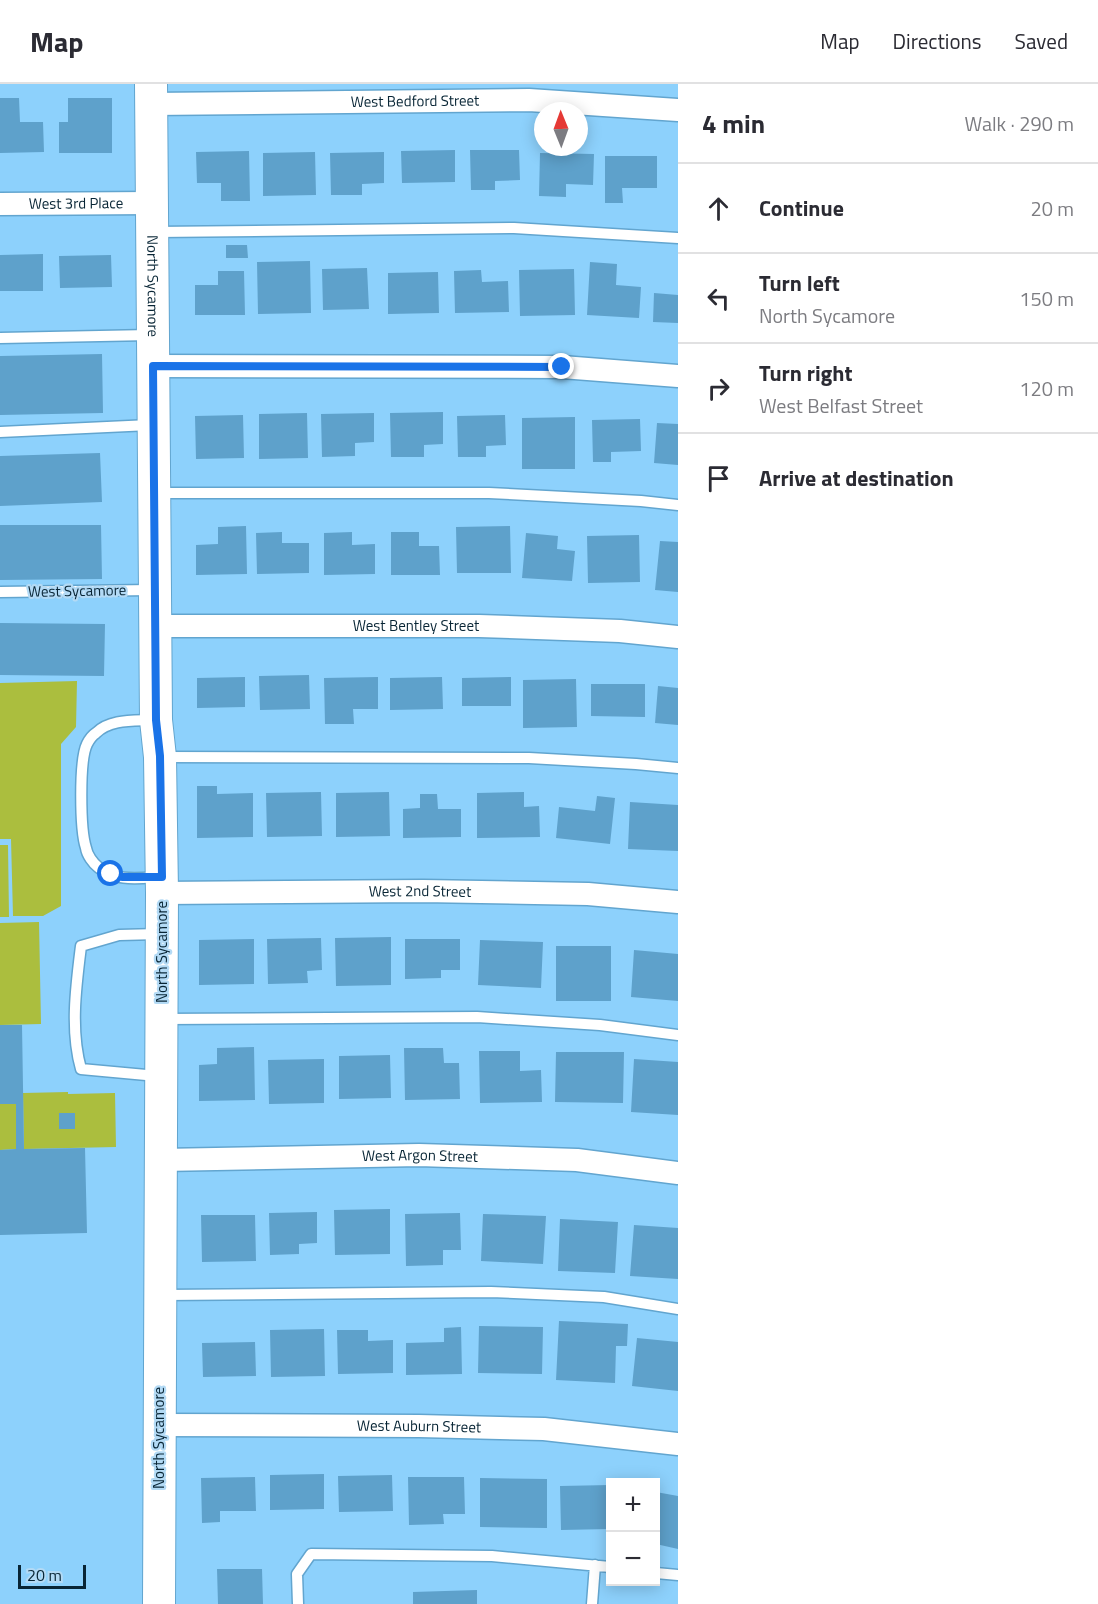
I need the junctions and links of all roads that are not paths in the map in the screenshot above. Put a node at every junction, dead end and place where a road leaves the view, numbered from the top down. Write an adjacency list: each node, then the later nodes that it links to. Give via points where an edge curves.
1 (151, 94): 2 (street, West Bedford Street, via 529,100); 4 (street, North Sycamore)
2 (678, 110)
3 (0, 204): 4 (street, West 3rd Place)
4 (152, 218): 5 (lane, via 514,228); 6 (street, North Sycamore)
5 (678, 238)
6 (153, 335): 7 (lane); 8 (street, North Sycamore)
7 (0, 338)
8 (153, 366): 9 (street, via 562,367); 10 (street, North Sycamore)
9 (678, 376)
10 (154, 425): 11 (lane); 12 (street, North Sycamore)
11 (0, 432)
12 (154, 493): 13 (lane, via 489,493); 14 (street, North Sycamore)
13 (678, 505)
14 (154, 590): 15 (lane, West Sycamore); 16 (street, North Sycamore)
15 (0, 592)
16 (155, 626): 17 (street, West Bentley Street, via 479,626); 18 (street, North Sycamore)
17 (678, 637)
18 (156, 720): 19 (street, North Sycamore); 21 (lane, via 114,722 96,732 87,743 82,828 86,852 103,871)
19 (160, 756): 20 (lane, via 529,758); 21 (street, North Sycamore)
20 (678, 768)
21 (162, 885): 22 (street, West 2nd Street, via 588,894); 23 (street, North Sycamore)
22 (678, 902)
23 (162, 934): 24 (street, North Sycamore); 26 (lane, via 119,935 81,945 76,987 76,1052 81,1070)
24 (162, 1019): 25 (lane, via 477,1017 600,1025); 26 (street, North Sycamore)
25 (678, 1035)
26 (162, 1076): 27 (street, North Sycamore)
27 (162, 1160): 28 (street, West Argon Street, via 430,1155 576,1160); 29 (street, North Sycamore)
28 (678, 1173)
29 (161, 1294): 30 (lane, via 491,1292 604,1297); 31 (street, North Sycamore)
30 (678, 1309)
31 (159, 1425): 32 (street, West Auburn Street, via 544,1429); 37 (street, North Sycamore)
32 (678, 1444)
33 (595, 1565): 34 (lane); 38 (lane, via 492,1556 311,1554 297,1574); 39 (lane)
34 (606, 1566)
35 (660, 1573): 36 (lane)
36 (678, 1575)
37 (159, 1604)
38 (298, 1604)
39 (592, 1604)

